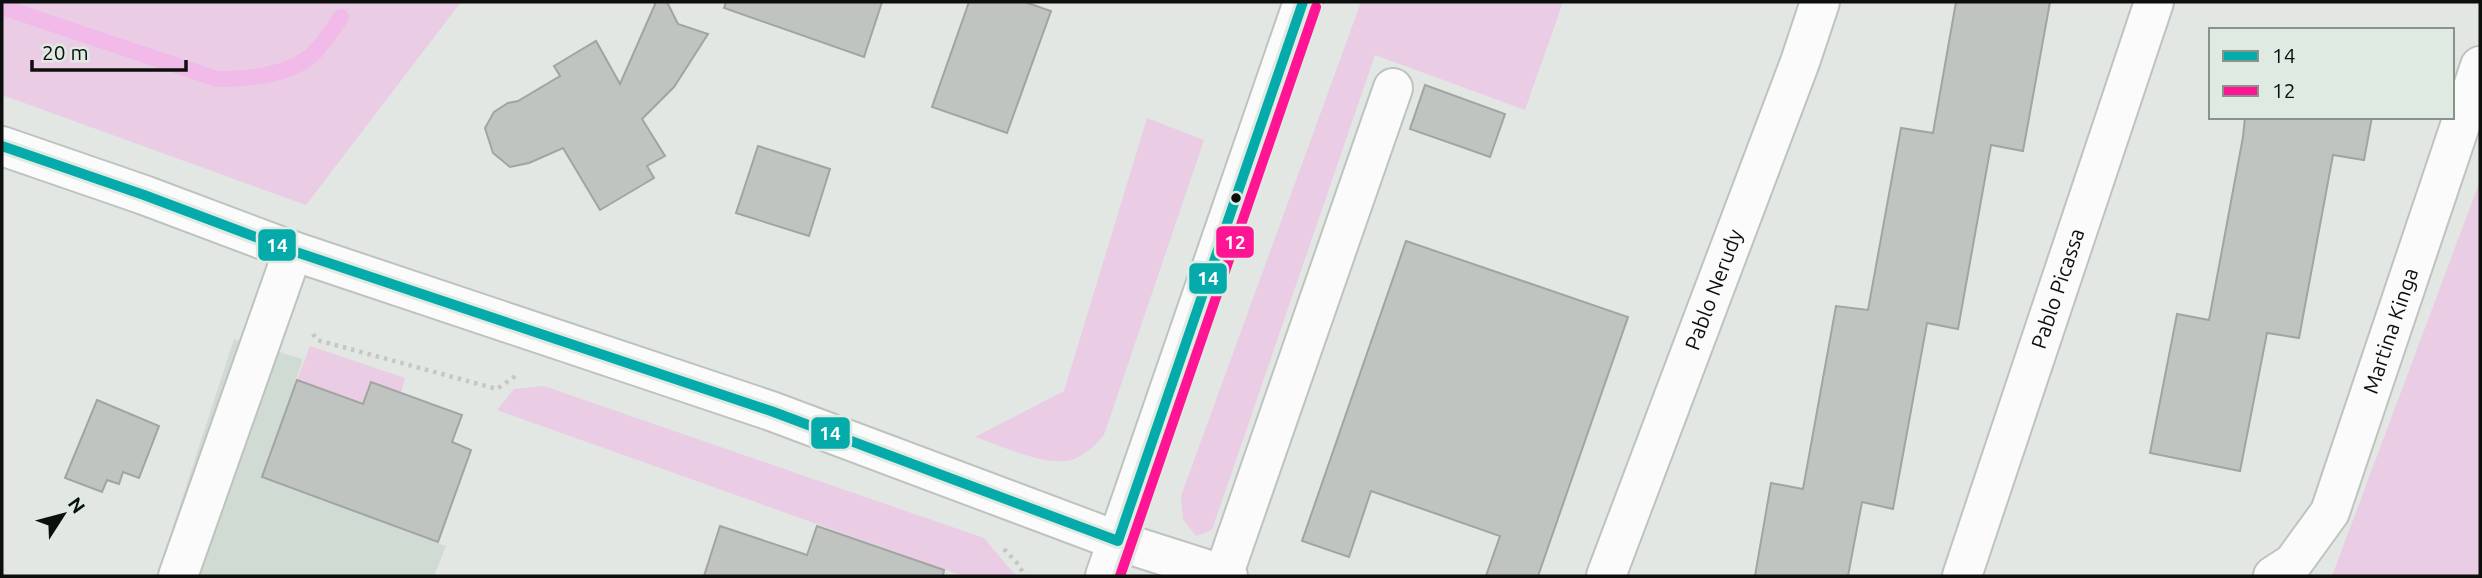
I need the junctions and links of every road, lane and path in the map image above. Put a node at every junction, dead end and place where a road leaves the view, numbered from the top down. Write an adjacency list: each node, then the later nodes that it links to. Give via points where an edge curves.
1 (1303, 2): 8 (street)
2 (1821, 2): 12 (street, Pablo Nerudy)
3 (2154, 2): 13 (street, Pablo Picassa)
4 (2480, 66): 14 (street, Martina Kinga, via 2330,512 2292,563)
5 (1393, 88): 11 (street)
6 (2, 146): 7 (street)
7 (293, 251): 8 (street, via 771,411); 9 (street)
8 (1118, 541): 10 (street); 11 (street)
9 (178, 576)
10 (1105, 576)
11 (1225, 576)
12 (1606, 576)
13 (1962, 576)
14 (2273, 576)

